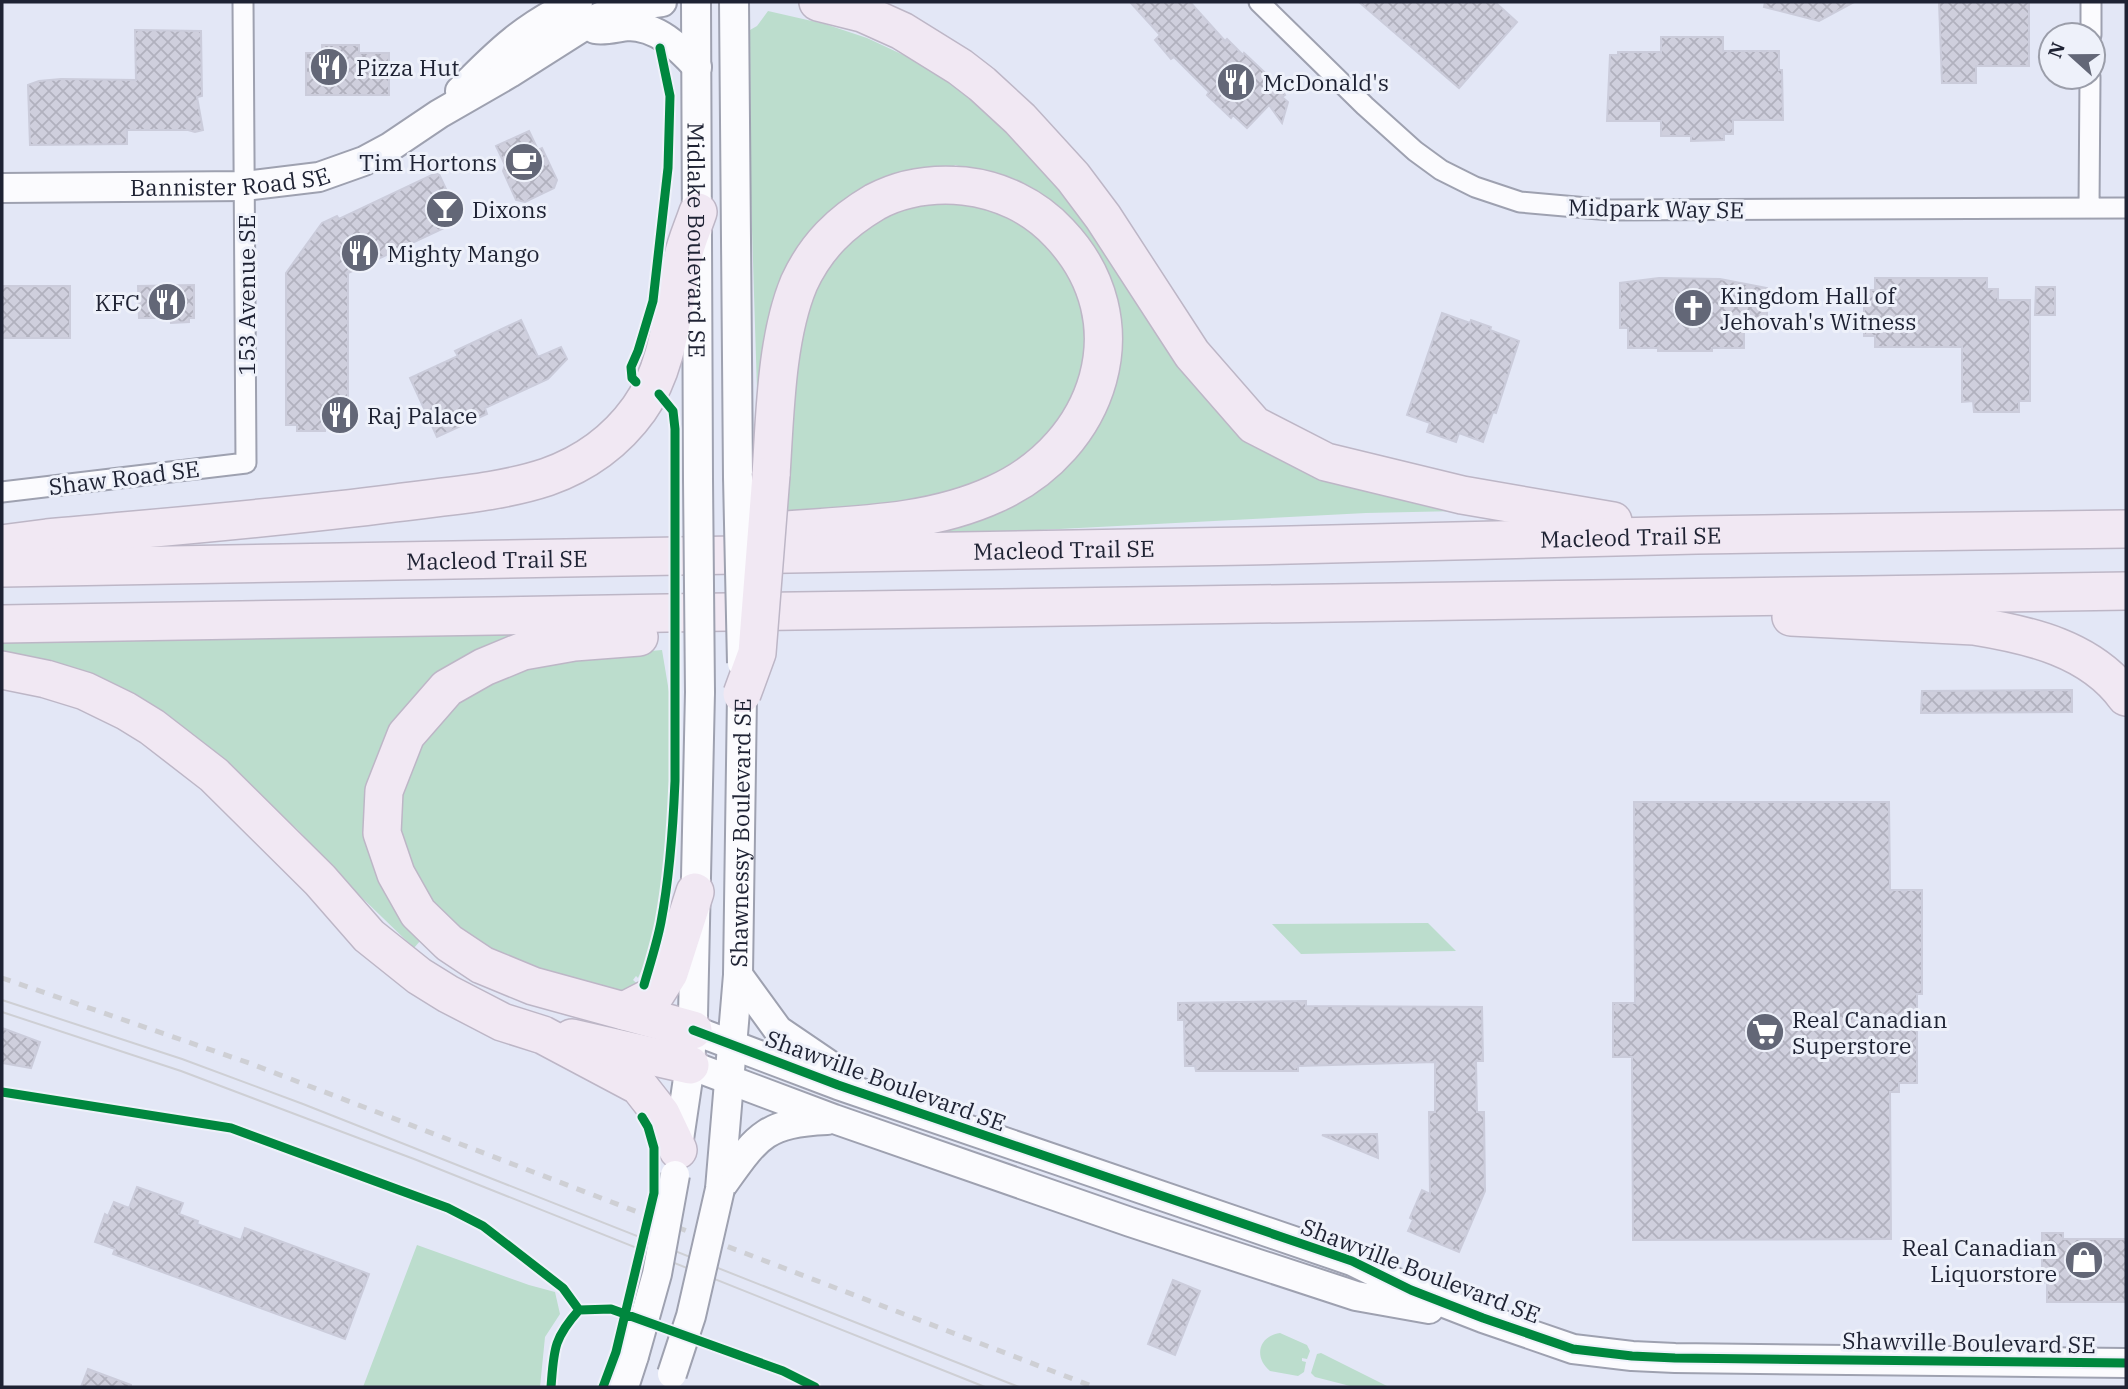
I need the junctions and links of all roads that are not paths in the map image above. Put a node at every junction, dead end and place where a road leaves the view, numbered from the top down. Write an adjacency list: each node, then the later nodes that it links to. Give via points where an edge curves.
1 (243, 2): 13 (street, 153 Avenue SE)
2 (662, 2): 9 (street, Bannister Road SE)
3 (696, 2): 11 (street, Midlake Boulevard SE)
4 (734, 2): 19 (street, Midlake Boulevard SE)
5 (818, 2): 8 (highway)
6 (1259, 2): 15 (street, Midpark Way SE, via 1415,151 1475,187 1520,202 1610,210)
7 (2091, 2): 10 (street)
8 (857, 7): 23 (highway, via 960,67 1038,137 1103,217 1192,354 1254,425 1326,462 1462,495)
9 (580, 14): 11 (street, via 601,30 626,26 666,38); 13 (street, Bannister Road SE, via 548,16 510,41 439,114 390,146 319,177)
10 (2091, 21)
11 (697, 67): 17 (street, Midlake Boulevard SE)
12 (2090, 91): 15 (street)
13 (245, 186): 14 (street, Bannister Road SE); 18 (street, 153 Avenue SE)
14 (2, 188)
15 (2089, 208): 16 (street, Midpark Way SE)
16 (2126, 208)
17 (698, 212): 20 (street, Midlake Boulevard SE); 24 (highway, via 683,254 667,343 651,390 616,436 582,461 546,477 452,495 322,513)
18 (246, 463): 21 (street, Shaw Road SE)
19 (754, 476): 25 (highway, via 795,294 816,251 856,213 906,189 981,188 1033,211 1074,249 1093,285 1102,323 1098,379 1077,428 1052,457 1016,484 956,509 910,519); 32 (highway, bridge, via 757,653)
20 (698, 479): 34 (street, Shawnessy Boulevard SE, bridge, via 700,692)
21 (2, 492)
22 (2126, 529): 23 (highway, Macleod Trail SE)
23 (1697, 535): 25 (highway, Macleod Trail SE)
24 (2, 544)
25 (527, 559): 26 (highway, Macleod Trail SE)
26 (2, 568)
27 (2126, 591): 28 (highway)
28 (1621, 596): 29 (highway); 33 (highway, via 1671,612 2002,631 2077,655)
29 (789, 612): 30 (highway); 36 (highway, via 770,626 573,642 523,651 447,688 406,735 384,790 382,833 396,874 418,913 449,943 482,965 533,986)
30 (2, 624)
31 (2, 670): 37 (highway, via 85,691 152,727 221,783 320,880 369,936 419,976 502,1021)
32 (742, 694): 35 (street, Shawnessy Boulevard SE)
33 (2126, 697)
34 (695, 891): 36 (highway, via 669,973 655,995); 39 (street, Shawnessy Boulevard SE)
35 (738, 975): 38 (street, Shawnessy Boulevard SE); 41 (street, via 778,1030 828,1064)
36 (624, 1011): 39 (highway)
37 (543, 1035): 39 (highway); 43 (highway, via 639,1086 661,1114)
38 (732, 1046): 39 (street, Shawville Boulevard SE); 40 (street, Shawnessy Boulevard SE); 41 (street, Shawville Boulevard SE)
39 (691, 1047): 40 (street, Shawville Boulevard SE); 43 (street, Shawnessy Boulevard SE)
40 (730, 1079): 42 (street, Shawville Boulevard SE); 44 (street, Shawnessy Boulevard SE)
41 (852, 1089): 45 (street, Shawville Boulevard SE, via 1352,1261)
42 (834, 1119): 44 (street, via 795,1121 772,1129 743,1156); 45 (street, Shawville Boulevard SE, via 1356,1296)
43 (676, 1163): 48 (street, Shawnessy Boulevard SE, bridge, via 657,1273)
44 (720, 1189): 47 (street, bridge, via 694,1304)
45 (1483, 1318): 46 (street, Shawville Boulevard SE, via 1573,1349 1632,1356)
46 (2126, 1363)
47 (670, 1380)
48 (624, 1387)

